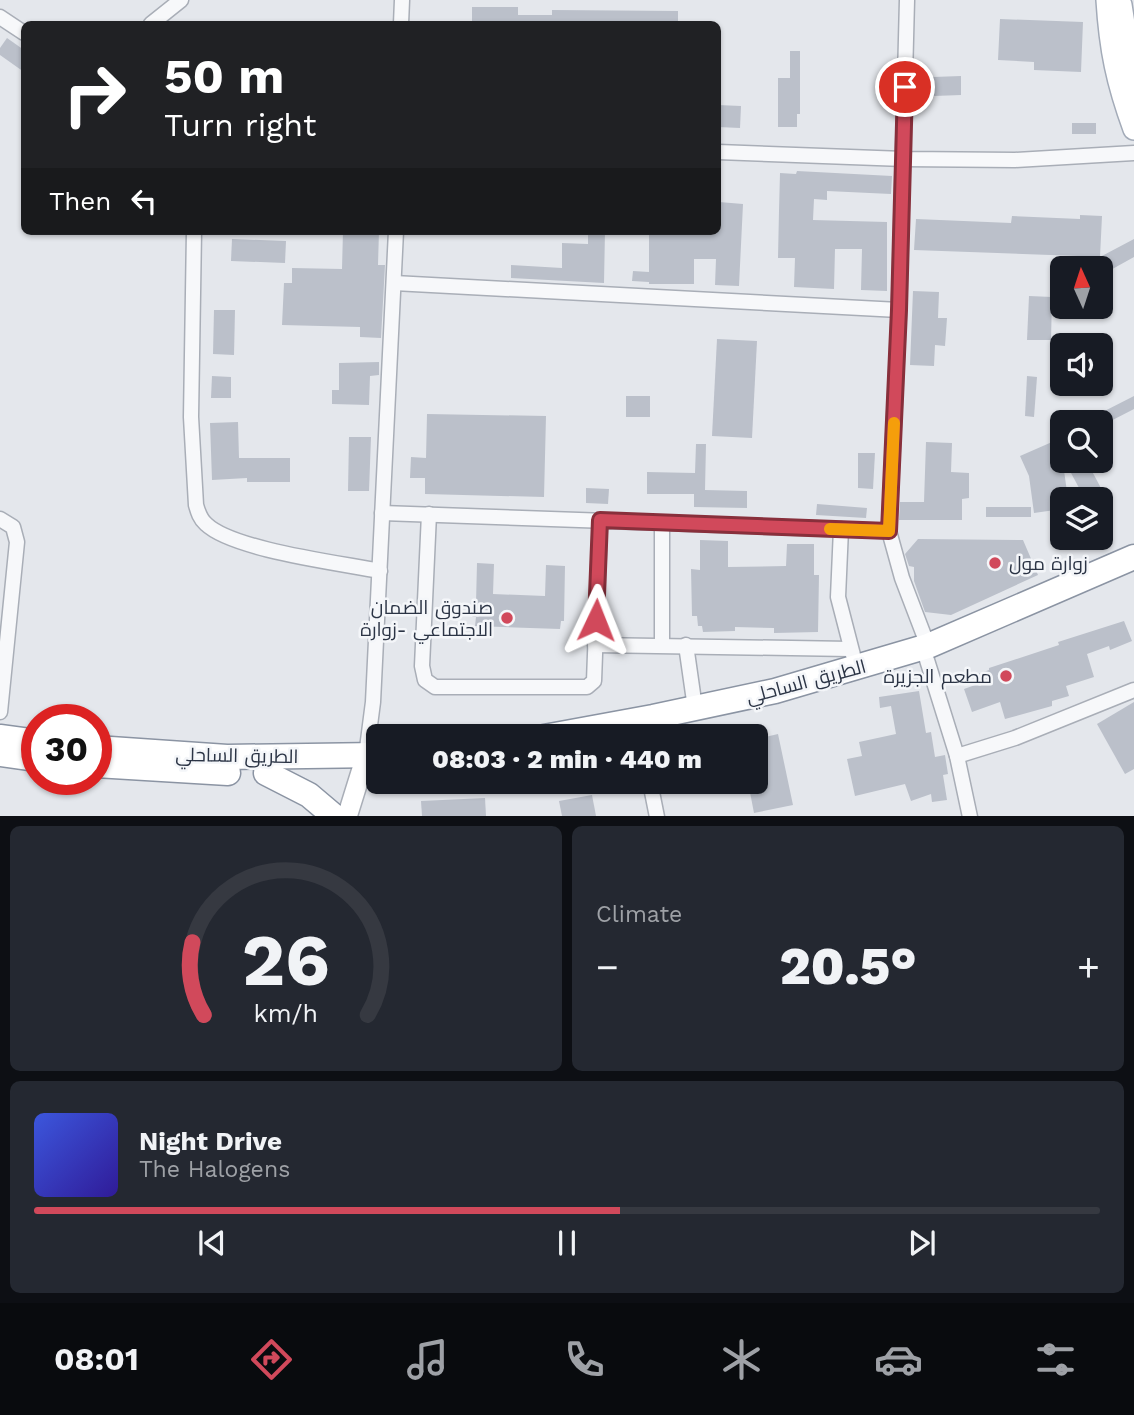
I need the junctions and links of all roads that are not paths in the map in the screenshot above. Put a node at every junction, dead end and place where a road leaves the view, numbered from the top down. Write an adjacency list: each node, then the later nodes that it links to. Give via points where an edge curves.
1 (181, 0): 7 (street)
2 (402, 0): 8 (street)
3 (907, 0): 14 (street)
4 (1107, 0): 11 (main road, via 1118,84)
5 (1121, 0): 10 (main road)
6 (0, 17): 9 (street)
7 (154, 21)
8 (401, 21)
9 (21, 31)
10 (1134, 86)
11 (1134, 129)
12 (721, 152): 14 (street)
13 (1134, 153): 14 (street, via 1015,160)
14 (904, 159): 18 (street)
15 (194, 235): 27 (street, via 191,416 196,505 201,518 222,534 265,548)
16 (396, 235): 17 (street)
17 (394, 283): 18 (street); 19 (street)
18 (899, 310): 25 (street)
19 (382, 513): 20 (street); 27 (street)
20 (429, 514): 22 (street); 29 (street, via 425,680 435,687 587,687 594,681)
21 (0, 519): 36 (street, via 13,527 17,542)
22 (600, 520): 23 (street); 29 (street)
23 (662, 523): 24 (street); 30 (street)
24 (841, 529): 25 (street); 33 (street, via 838,597)
25 (889, 531): 32 (street)
26 (1134, 557): 32 (highway, الطريق الساحلي)
27 (380, 571): 37 (street)
28 (1134, 574): 32 (highway, الطريق الساحلي)
29 (595, 645): 30 (street)
30 (662, 645): 31 (street)
31 (686, 645): 33 (street); 35 (street)
32 (928, 653): 33 (highway, الطريق الساحلي); 39 (highway, الطريق الساحلي, via 781,705); 44 (street)
33 (854, 658): 35 (highway, الطريق الساحلي, via 775,691)
34 (1134, 690): 44 (street)
35 (695, 708): 38 (highway, الطريق الساحلي)
36 (0, 712)
37 (372, 724)
38 (612, 724)
39 (698, 724)
40 (0, 737): 41 (highway)
41 (21, 740)
42 (112, 749): 46 (highway, الطريق الساحلي)
43 (0, 754): 45 (highway)
44 (957, 756): 55 (street)
45 (21, 757)
46 (366, 764)
47 (366, 764): 49 (highway, الطريق الساحلي)
48 (112, 766): 49 (highway, الطريق الساحلي)
49 (266, 773): 52 (highway, via 309,795)
50 (366, 774): 53 (street)
51 (652, 794): 54 (street)
52 (334, 816)
53 (348, 816)
54 (657, 816)
55 (970, 816)

